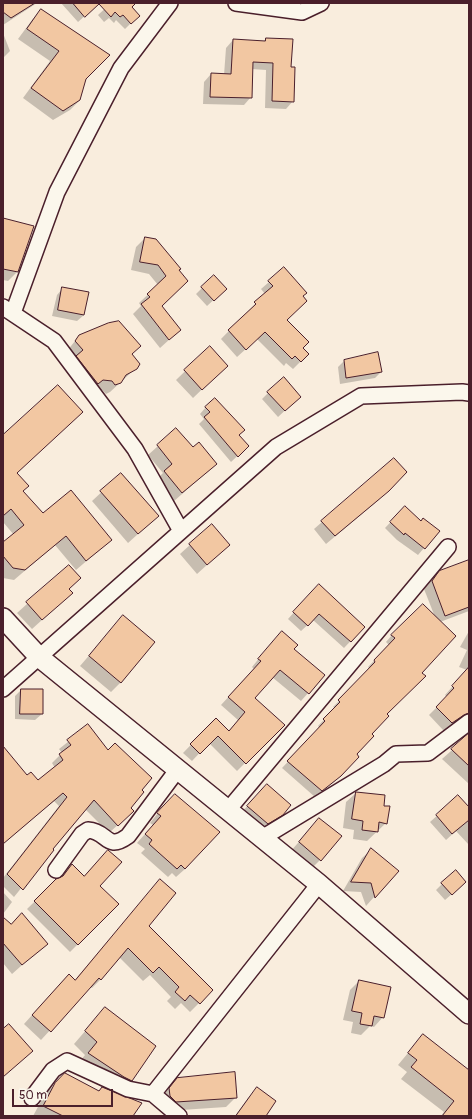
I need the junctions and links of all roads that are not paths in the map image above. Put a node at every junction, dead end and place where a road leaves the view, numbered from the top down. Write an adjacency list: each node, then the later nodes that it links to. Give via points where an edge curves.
1 (170, 3): 4 (street, via 121,68 57,192)
2 (236, 3): 3 (street, via 302,12)
3 (321, 3)
4 (8, 310): 6 (street, via 54,341 135,449)
5 (469, 393): 6 (street, via 361,396 276,447)
6 (181, 531): 9 (street)
7 (448, 547): 13 (street)
8 (3, 618): 9 (street)
9 (39, 657): 10 (street); 12 (street)
10 (3, 689)
11 (469, 722): 14 (street, via 428,753 396,754 384,764)
12 (178, 769): 13 (street); 15 (street, via 128,836 113,843 88,830 82,834)
13 (228, 810): 14 (street)
14 (262, 838): 16 (street)
15 (56, 870)
16 (318, 884): 17 (street); 18 (street)
17 (469, 1014)
18 (153, 1094): 19 (street, via 128,1089 67,1061 53,1070); 20 (street)
19 (32, 1098)
20 (179, 1116)

